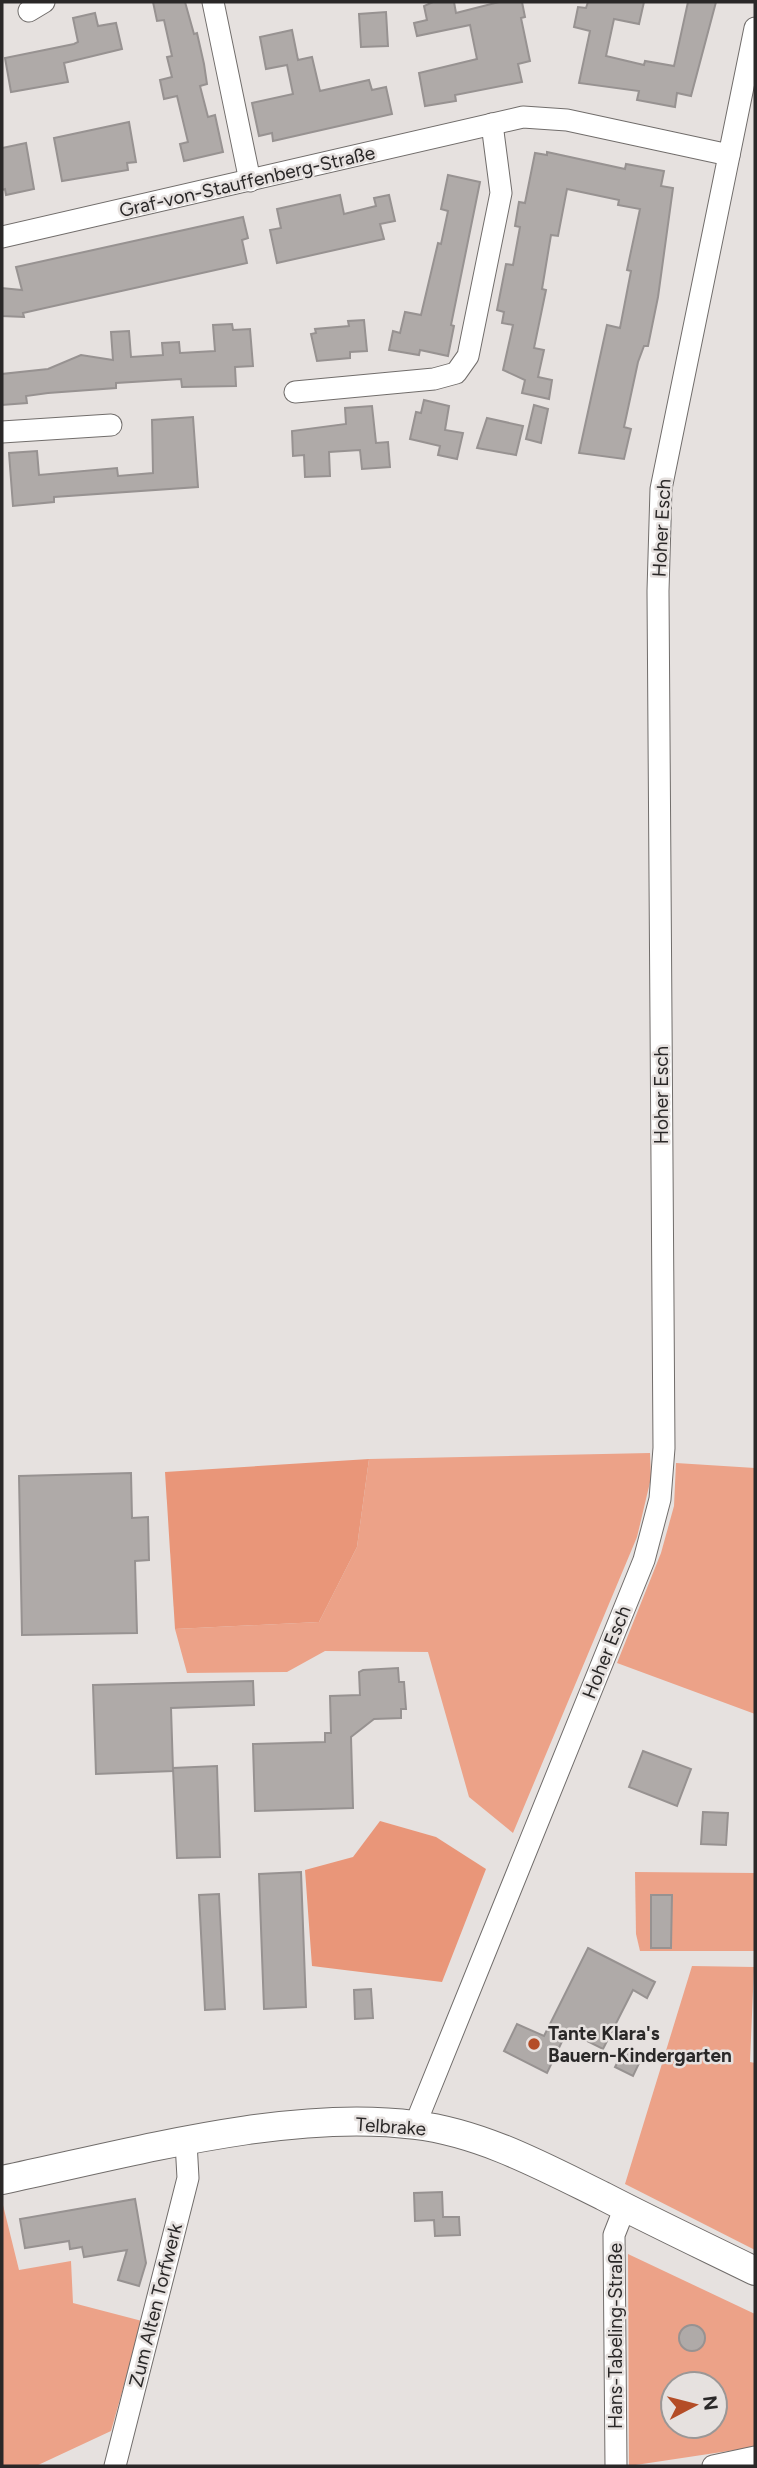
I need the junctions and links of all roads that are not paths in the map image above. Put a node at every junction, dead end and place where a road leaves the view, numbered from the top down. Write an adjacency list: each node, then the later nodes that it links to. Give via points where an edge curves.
1 (213, 2): 5 (street)
2 (755, 28): 4 (street, Hoher Esch)
3 (492, 124): 4 (street, Graf-von-Stauffenberg-Straße, via 543,116); 5 (street, Graf-von-Stauffenberg-Straße); 7 (street, via 501,193 467,356 456,373)
4 (729, 155): 10 (street, Hoher Esch, via 661,489 664,1448 660,1499 644,1560)
5 (250, 181): 6 (street, Graf-von-Stauffenberg-Straße)
6 (2, 237)
7 (295, 393)
8 (111, 425): 9 (street)
9 (2, 432)
10 (415, 2124): 11 (street, Telbrake, via 319,2124 252,2130); 13 (street, Telbrake, via 527,2159)
11 (186, 2143): 12 (street, Telbrake); 16 (street, Zum Alten Torfwerk, via 188,2178)
12 (2, 2180)
13 (625, 2207): 14 (street, Telbrake); 17 (street, Hans-Tabeling-Straße, via 614,2235)
14 (755, 2271)
15 (755, 2457): 18 (street)
16 (114, 2466)
17 (616, 2466)
18 (713, 2466)

